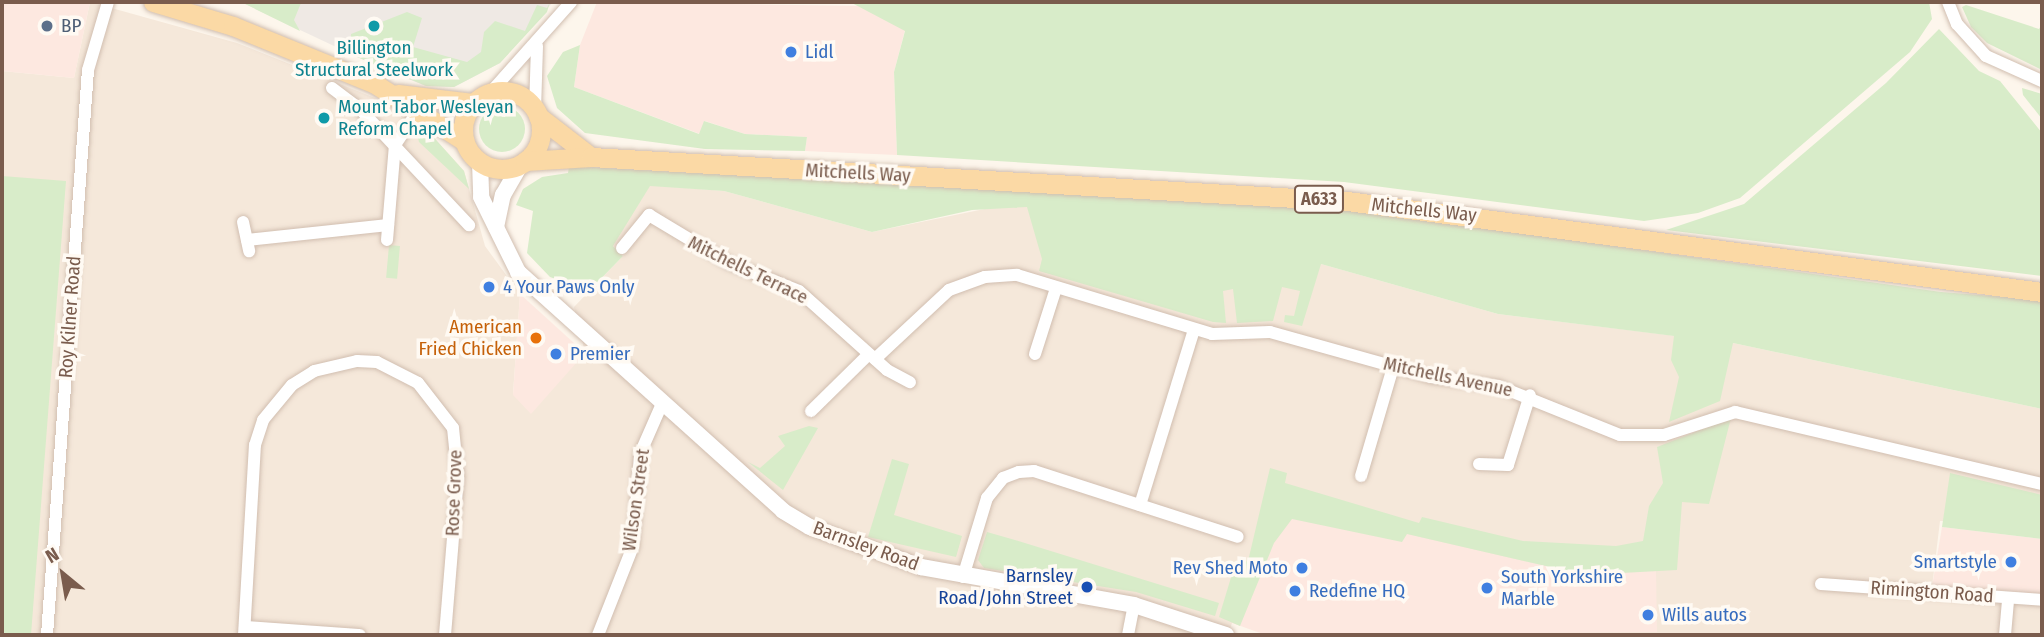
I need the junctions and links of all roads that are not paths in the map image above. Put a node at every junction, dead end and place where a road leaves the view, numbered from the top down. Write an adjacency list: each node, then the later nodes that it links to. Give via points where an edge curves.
1 (108, 2): 44 (street, Roy Kilner Road, via 88,69)
2 (153, 2): 8 (main road, via 290,47)
3 (571, 2): 5 (street)
4 (1948, 2): 6 (street, via 1957,24 1986,56)
5 (537, 46): 9 (street); 11 (street)
6 (2042, 81)
7 (332, 88): 13 (street)
8 (398, 94): 9 (main road); 10 (main road)
9 (482, 98): 11 (main road, via 510,92); 12 (main road, via 464,120)
10 (417, 112): 12 (main road); 13 (street)
11 (537, 113): 14 (main road); 16 (main road, via 538,145)
12 (464, 141): 15 (main road)
13 (395, 145): 18 (street); 19 (street)
14 (591, 157): 16 (main road, Mitchells Way); 24 (main road, Mitchells Way / A633, via 1347,201)
15 (480, 162): 16 (main road, via 502,169); 20 (street, Barnsley Road, via 481,197)
16 (523, 162): 20 (street, via 503,195)
17 (243, 222): 18 (street, via 248,246 309,228)
18 (388, 225): 21 (street)
19 (469, 225)
20 (496, 227): 31 (street, Barnsley Road, via 518,272)
21 (387, 240)
22 (622, 248): 27 (street, Mitchells Terrace, via 649,215 729,263 799,291)
23 (1056, 288): 25 (street, Mitchells Avenue); 26 (street); 27 (street, Mitchells Avenue, via 1017,275 966,282 933,301)
24 (2042, 292)
25 (1194, 329): 28 (street, Mitchells Avenue, via 1270,332); 36 (street)
26 (1035, 354)
27 (872, 356): 29 (street, Mitchells Terrace); 32 (street, Mitchells Avenue)
28 (1393, 367): 30 (street, Mitchells Avenue); 34 (street)
29 (910, 382)
30 (1530, 395): 33 (street, via 1508,465); 35 (street, Mitchells Avenue, via 1592,428 1620,435 1664,435 1735,412)
31 (661, 406): 38 (street, Barnsley Road, via 763,496 810,527); 47 (street, Wilson Street, via 640,454 633,546)
32 (811, 411)
33 (1479, 464)
34 (1361, 476)
35 (2042, 484)
36 (1140, 505): 37 (street); 38 (street, via 1034,471 1012,474 987,498)
37 (1238, 537)
38 (963, 577): 42 (street, Barnsley Road)
39 (1821, 584): 40 (street, Rimington Road)
40 (2008, 598): 41 (street, Rimington Road); 50 (street)
41 (2042, 600)
42 (1134, 605): 48 (street); 49 (street, Barnsley Road)
43 (245, 631): 45 (street); 46 (street, Rose Grove, via 256,445 263,420 292,385 314,371 357,361 377,362 418,383 453,428 458,477)
44 (47, 635)
45 (360, 635)
46 (445, 635)
47 (598, 635)
48 (1128, 635)
49 (1226, 635)
50 (2005, 635)

